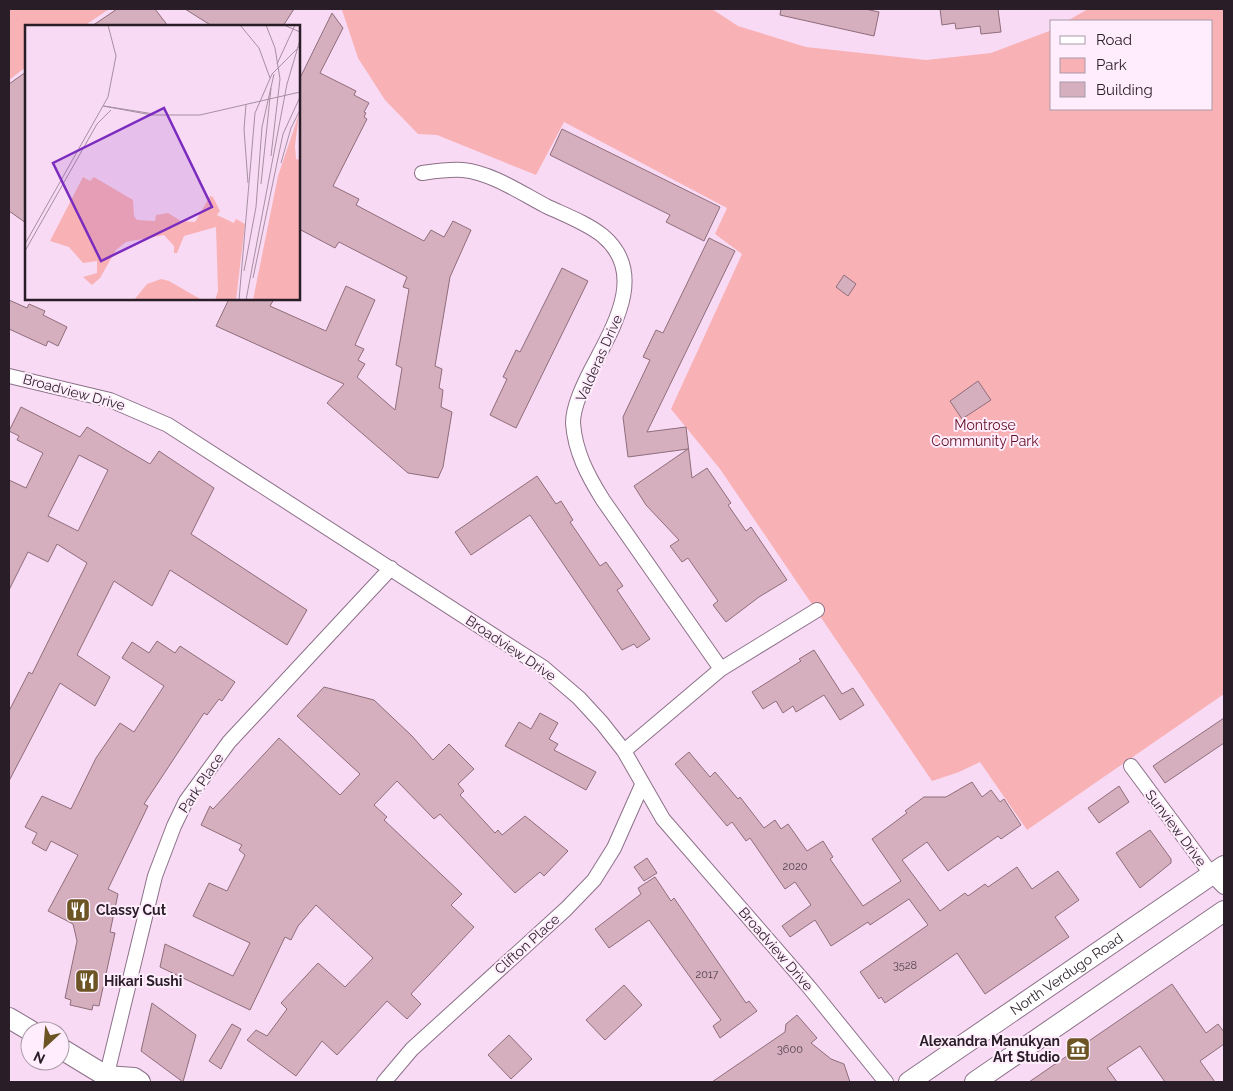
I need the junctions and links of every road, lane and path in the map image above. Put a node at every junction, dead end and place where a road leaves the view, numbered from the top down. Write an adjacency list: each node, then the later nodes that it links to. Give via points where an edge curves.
1 (422, 173): 5 (street, Valderas Drive, via 450,169 480,173 582,224 602,236 615,249 626,282 622,305 578,403 573,422 578,453 603,500)
2 (9, 376): 3 (street, Broadview Drive, via 110,400 168,425)
3 (391, 568): 6 (street, Broadview Drive, via 544,668 579,698); 14 (street, Park Place, via 229,742 186,801 155,876)
4 (817, 610): 5 (street)
5 (721, 669): 6 (street)
6 (624, 751): 8 (street, Broadview Drive)
7 (1131, 766): 9 (street, Sunview Drive)
8 (642, 785): 16 (street, Clifton Place, via 614,848 594,880 412,1049); 17 (street, Broadview Drive, via 663,819 809,987)
9 (1220, 876): 18 (main road, North Verdugo Road)
10 (1224, 911): 19 (main road)
11 (9, 1018): 12 (main road)
12 (20, 1024)
13 (70, 1055): 14 (main road)
14 (107, 1080): 15 (main road, via 134,1078)
15 (140, 1082)
16 (384, 1082)
17 (886, 1082)
18 (909, 1082)
19 (975, 1082)

